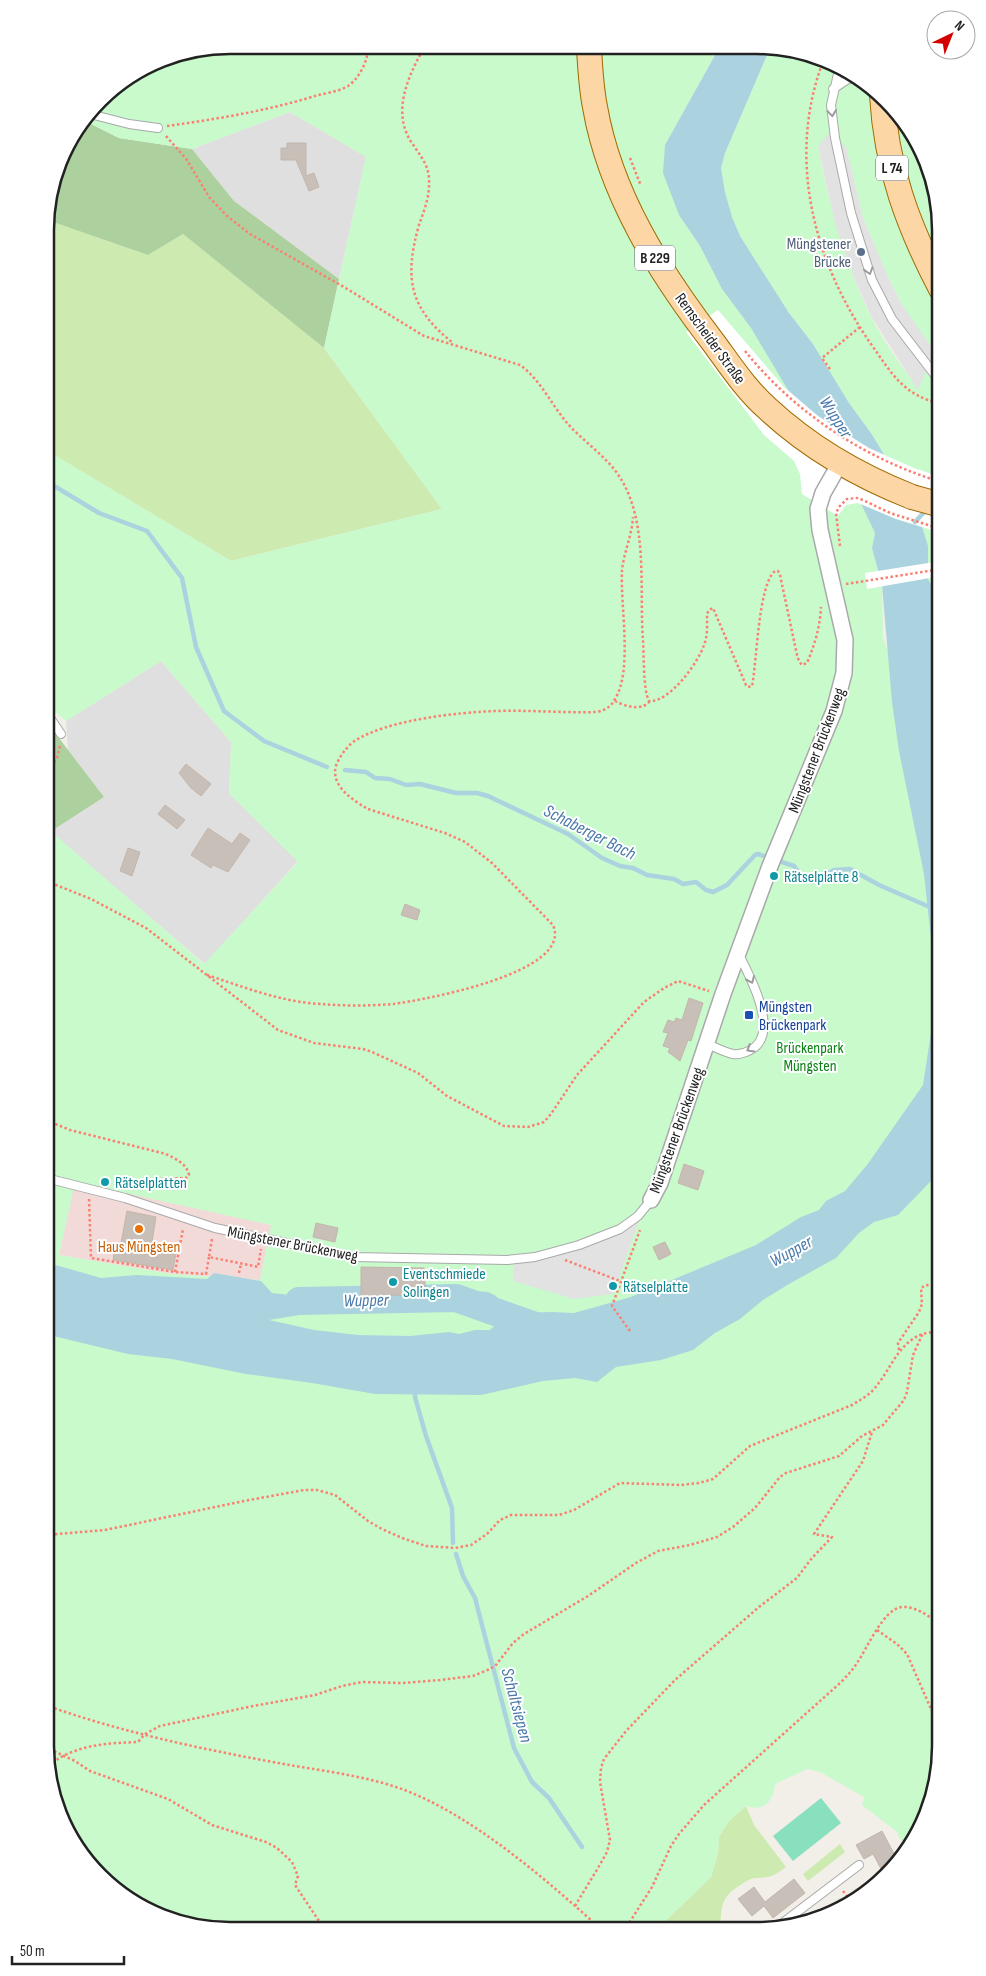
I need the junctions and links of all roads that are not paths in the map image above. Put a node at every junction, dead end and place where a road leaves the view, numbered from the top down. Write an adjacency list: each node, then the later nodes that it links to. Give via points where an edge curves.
1 (590, 54): 10 (main road, Remscheider Straße / B 229, via 595,109 616,181 659,265 753,394 787,426)
2 (838, 74): 4 (lane)
3 (848, 79): 4 (lane)
4 (833, 90): 9 (lane, one-way to 9, via 831,104 835,138 851,213 872,280 892,319)
5 (883, 108): 8 (main road, L 74, via 887,146 900,197 915,239)
6 (96, 115): 7 (lane)
7 (158, 128)
8 (932, 272)
9 (932, 372)
10 (840, 463): 11 (main road, Remscheider Straße / B 229, bridge, via 876,482); 14 (street, Müngstener Brückenweg, via 818,509 845,640 844,672 834,711)
11 (932, 502)
12 (54, 724): 13 (lane)
13 (61, 734)
14 (738, 953): 15 (street, Müngstener Brückenweg); 15 (lane, one-way to 15, via 756,990 763,1035 755,1047 740,1054)
15 (707, 1044): 17 (street, Müngstener Brückenweg, via 660,1183)
16 (54, 1180): 17 (lane, Müngstener Brückenweg, via 125,1198 215,1228 353,1257 506,1260 550,1254 620,1229 638,1216)
17 (651, 1200)
18 (859, 1865): 19 (lane)
19 (787, 1920)

